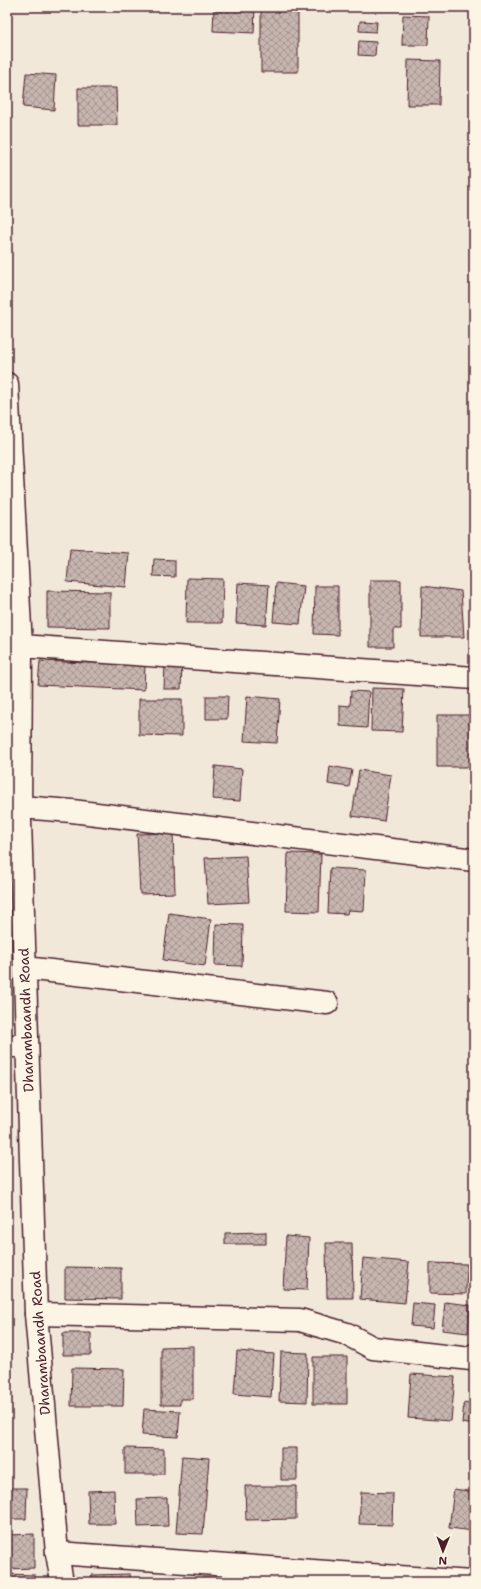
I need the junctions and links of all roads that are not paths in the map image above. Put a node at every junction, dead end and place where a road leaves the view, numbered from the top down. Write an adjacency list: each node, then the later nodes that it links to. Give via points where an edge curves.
1 (7, 396): 2 (street, Dharambaandh Road)
2 (13, 623): 3 (street, Dharambaandh Road)
3 (21, 646): 4 (street); 5 (street, Dharambaandh Road)
4 (474, 678)
5 (16, 816): 6 (street, via 72,811); 7 (street, Dharambaandh Road)
6 (474, 860)
7 (25, 968): 8 (street); 9 (street, Dharambaandh Road)
8 (327, 1003)
9 (17, 1046): 10 (street, Dharambaandh Road)
10 (36, 1314): 11 (street, via 300,1320 348,1334 373,1348 471,1359); 12 (street, Dharambaandh Road)
11 (474, 1355)
12 (57, 1553): 13 (street, Dharambaandh Road); 14 (street)
13 (62, 1582)
14 (471, 1582)

